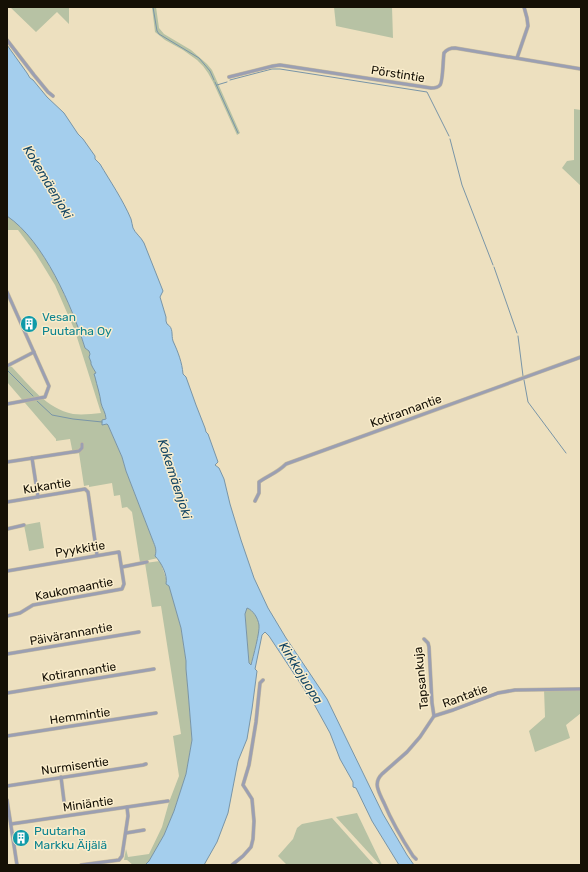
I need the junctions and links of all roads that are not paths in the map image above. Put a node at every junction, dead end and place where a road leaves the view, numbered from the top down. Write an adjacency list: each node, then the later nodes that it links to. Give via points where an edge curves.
1 (524, 7): 3 (street, via 528,26)
2 (7, 40): 6 (street)
3 (517, 58): 4 (street, Pörstintie); 5 (street, Pörstintie, via 450,48 444,53 442,82 436,88 280,65)
4 (581, 69)
5 (229, 77)
6 (53, 96)
7 (7, 292): 8 (street)
8 (9, 304): 9 (street)
9 (34, 352): 11 (street); 12 (street, via 49,386 45,397)
10 (581, 357): 17 (street, Kotirannantie, via 286,464 260,482)
11 (7, 366)
12 (7, 404)
13 (82, 444): 14 (street, via 79,451)
14 (32, 458): 15 (street); 16 (street)
15 (7, 462)
16 (38, 497): 18 (street, Kukantie); 21 (street, Kukantie, via 85,489 88,492)
17 (255, 501)
18 (7, 502)
19 (24, 524): 20 (street)
20 (7, 529)
21 (97, 555): 23 (street, Pyykkitie, via 119,552); 24 (street, Pyykkitie)
22 (147, 562): 23 (street)
23 (122, 566): 25 (street, Pyykkitie)
24 (7, 570)
25 (122, 589): 26 (street, Kaukomaantie, via 33,605 20,613)
26 (7, 616)
27 (139, 632): 29 (street, Päivärannantie)
28 (424, 639): 35 (street, Tapsankuja, via 429,647)
29 (7, 654)
30 (154, 669): 33 (street, Kotirannantie)
31 (263, 680): 50 (street, via 260,682 249,765 243,785 252,799 254,833 251,847)
32 (581, 688): 35 (street, Rantatie, via 498,693)
33 (7, 693)
34 (156, 713): 36 (street, Hemmintie)
35 (434, 716): 47 (street, Rantatie, via 420,737 379,777 377,782 388,813)
36 (7, 736)
37 (146, 764): 38 (street, Nurmisentie)
38 (61, 777): 39 (street, Nurmisentie); 41 (street)
39 (7, 786)
40 (7, 800): 44 (street)
41 (64, 801)
42 (168, 801): 43 (street, Miniäntie)
43 (127, 807): 44 (street, Miniäntie); 46 (street)
44 (11, 824): 48 (street)
45 (144, 830): 46 (street)
46 (126, 833): 49 (street, via 119,860)
47 (416, 859)
48 (17, 865)
49 (81, 865)
50 (232, 865)

